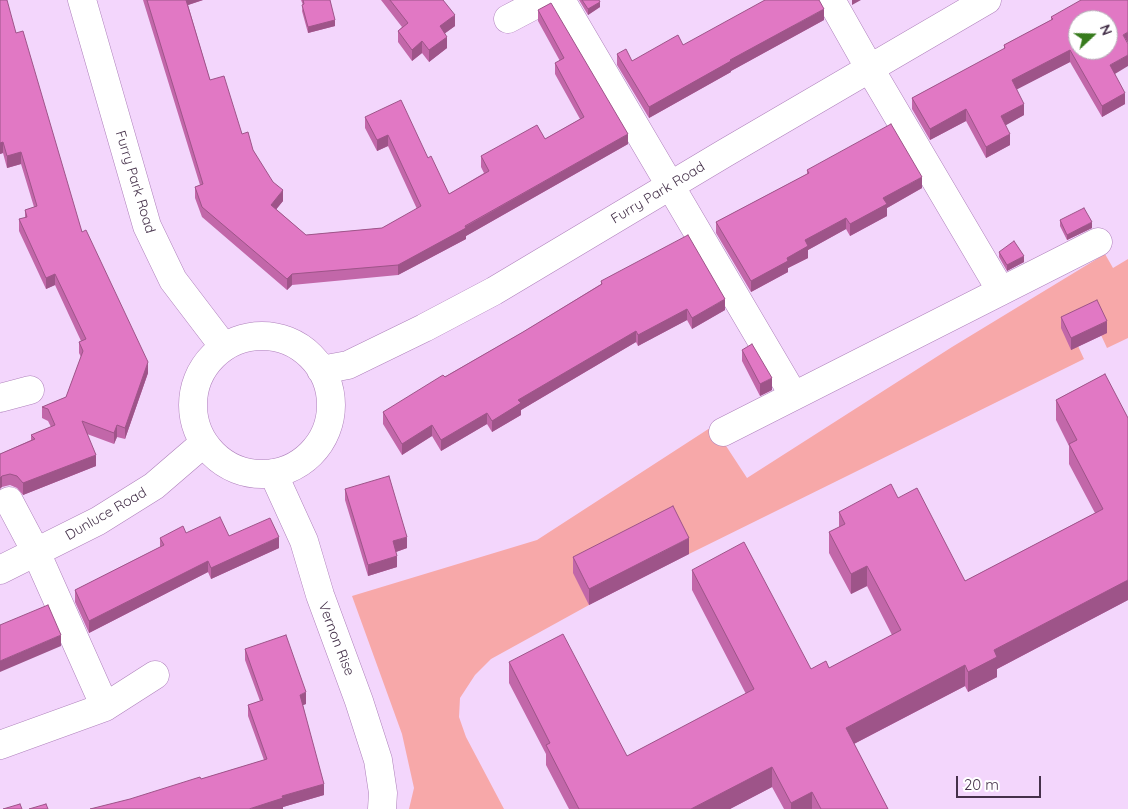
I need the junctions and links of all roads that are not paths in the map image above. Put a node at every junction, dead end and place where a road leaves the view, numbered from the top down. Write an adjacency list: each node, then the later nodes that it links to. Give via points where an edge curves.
1 (82, 0): 11 (street, Furry Park Road, via 147,226 173,280)
2 (544, 0): 6 (street)
3 (561, 0): 8 (street)
4 (831, 0): 7 (street)
5 (987, 0): 7 (street, Furry Park Road)
6 (508, 19)
7 (870, 69): 8 (street, Furry Park Road); 10 (street)
8 (670, 186): 12 (street, Furry Park Road, via 424,328 348,365); 14 (street)
9 (1098, 242): 10 (street)
10 (1001, 291): 14 (street)
11 (224, 347): 12 (street, via 244,338 266,336 288,341 307,353); 17 (street, via 208,361 198,379 193,399 194,420)
12 (322, 370): 18 (street, via 329,391 331,413 324,434 312,453 294,466)
13 (30, 390): 15 (street)
14 (794, 396): 16 (street)
15 (0, 398)
16 (723, 432)
17 (204, 443): 18 (street, via 215,456 233,468); 20 (street, Dunluce Road, via 154,486 98,521)
18 (273, 473): 25 (street, Vernon Rise, via 304,541 359,701 378,760)
19 (9, 501): 20 (street)
20 (36, 552): 21 (street, Dunluce Road); 23 (street)
21 (0, 570)
22 (154, 675): 23 (street)
23 (105, 707): 24 (street)
24 (0, 746)
25 (382, 809)

